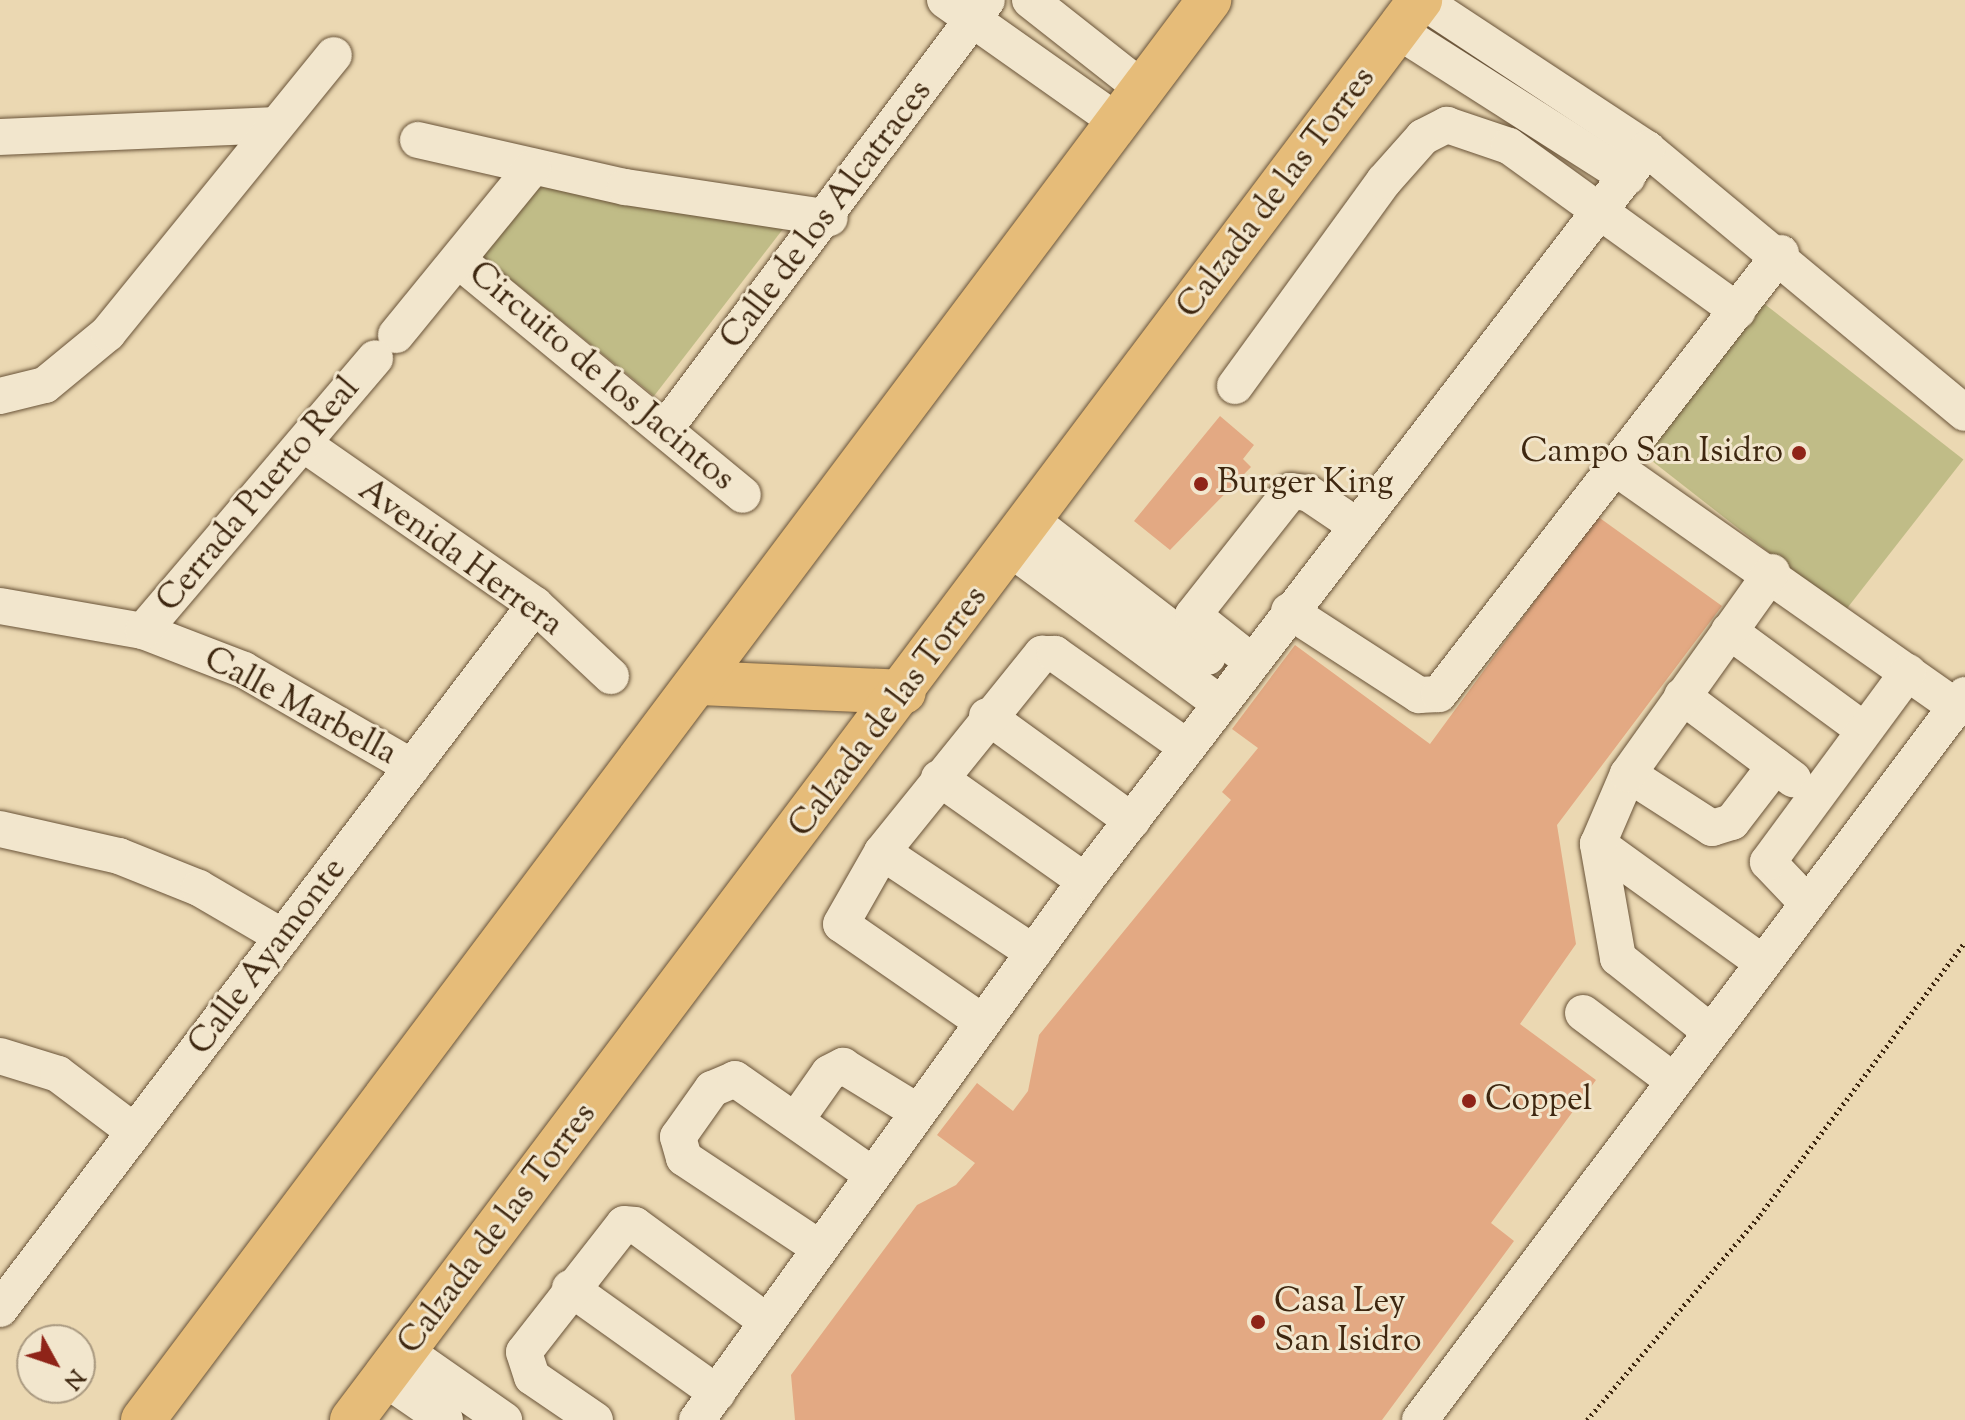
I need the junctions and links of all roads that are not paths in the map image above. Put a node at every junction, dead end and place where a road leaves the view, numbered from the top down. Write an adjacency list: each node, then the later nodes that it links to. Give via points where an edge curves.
1 (1030, 0): 6 (street)
2 (1209, 0): 6 (main road)
3 (969, 5): 6 (street); 13 (street, Calle de los Alcatraces)
4 (1413, 10): 10 (street); 26 (main road, Calzada de las Torres)
5 (334, 55): 7 (street)
6 (1130, 105): 36 (main road)
7 (276, 125): 8 (street); 19 (street, via 108,333 45,385)
8 (0, 137)
9 (418, 140): 11 (street)
10 (1637, 163): 12 (street); 14 (street)
11 (533, 167): 13 (street); 15 (street, Circuito de los Jacintos)
12 (1601, 210): 16 (street); 18 (street, via 1509,146 1447,125 1423,137 1384,181); 25 (street)
13 (830, 218): 21 (street, Calle de los Alcatraces)
14 (1781, 253): 16 (street); 20 (street)
15 (458, 260): 17 (street, Circuito de los Jacintos); 21 (street, Circuito de los Jacintos)
16 (1738, 311): 23 (street)
17 (385, 346): 22 (street, Cerrada Puerto Real)
18 (1235, 386)
19 (0, 396)
20 (1965, 413)
21 (665, 429): 24 (street, Circuito de los Jacintos)
22 (305, 445): 28 (street, Avenida Herrera); 31 (street, Cerrada Puerto Real)
23 (1616, 468): 27 (street); 30 (street, via 1439,694 1419,695)
24 (743, 495)
25 (1354, 524): 30 (street); 35 (street, via 1308,493 1291,491 1193,615)
26 (1022, 536): 35 (street); 37 (main road, Calzada de las Torres)
27 (1772, 572): 32 (street); 33 (street)
28 (535, 605): 34 (street, Avenida Herrera); 44 (street, Calle Ayamonte)
29 (0, 606): 31 (street, Calle Marbella)
30 (1289, 611): 35 (street)
31 (143, 631): 44 (street, Calle Marbella, via 244,670)
32 (1729, 631): 38 (street); 41 (street)
33 (1908, 672): 39 (street); 41 (street)
34 (611, 676)
35 (1235, 681): 42 (street)
36 (700, 683): 37 (main road); 72 (main road)
37 (904, 692): 70 (main road, Calzada de las Torres)
38 (1682, 696): 43 (street); 45 (street)
39 (1961, 701): 53 (street)
40 (987, 716): 42 (street, via 1032,661 1055,654); 46 (street); 48 (street)
41 (1864, 730): 47 (street)
42 (1187, 747): 48 (street)
43 (1775, 766): 45 (street, via 1732,822 1712,828); 47 (street)
44 (412, 767): 54 (street, Calle Ayamonte)
45 (1628, 774): 50 (street)
46 (939, 778): 51 (street); 52 (street)
47 (1815, 794): 53 (street, via 1768,862)
48 (1132, 821): 52 (street)
49 (0, 829): 54 (street, via 119,856 199,888)
50 (1598, 844): 56 (street); 59 (street, via 1618,958)
51 (882, 852): 55 (street); 58 (street, via 841,924)
52 (1085, 881): 55 (street)
53 (1808, 904): 56 (street)
54 (283, 937): 64 (street, Calle Ayamonte)
55 (1034, 953): 58 (street)
56 (1763, 963): 59 (street)
57 (1583, 1013): 61 (street)
58 (981, 1021): 62 (street)
59 (1711, 1032): 61 (street)
60 (0, 1056): 64 (street, via 58,1074)
61 (1674, 1081): 77 (street)
62 (915, 1110): 63 (street, via 843,1066 829,1073); 65 (street)
63 (796, 1120): 65 (street); 66 (street, via 735,1079 723,1081 677,1146)
64 (135, 1132): 68 (street, Calle Ayamonte)
65 (871, 1174): 66 (street)
66 (818, 1247): 69 (street)
67 (570, 1288): 69 (street, via 611,1234 635,1225); 71 (street); 76 (street, via 524,1352 525,1368)
68 (2, 1303)
69 (766, 1321): 71 (street)
70 (395, 1364): 73 (main road, Calzada de las Torres); 74 (street); 75 (street)
71 (707, 1407)
72 (143, 1420)
73 (352, 1420)
74 (445, 1420)
75 (504, 1420)
76 (595, 1420)
77 (1420, 1420)

